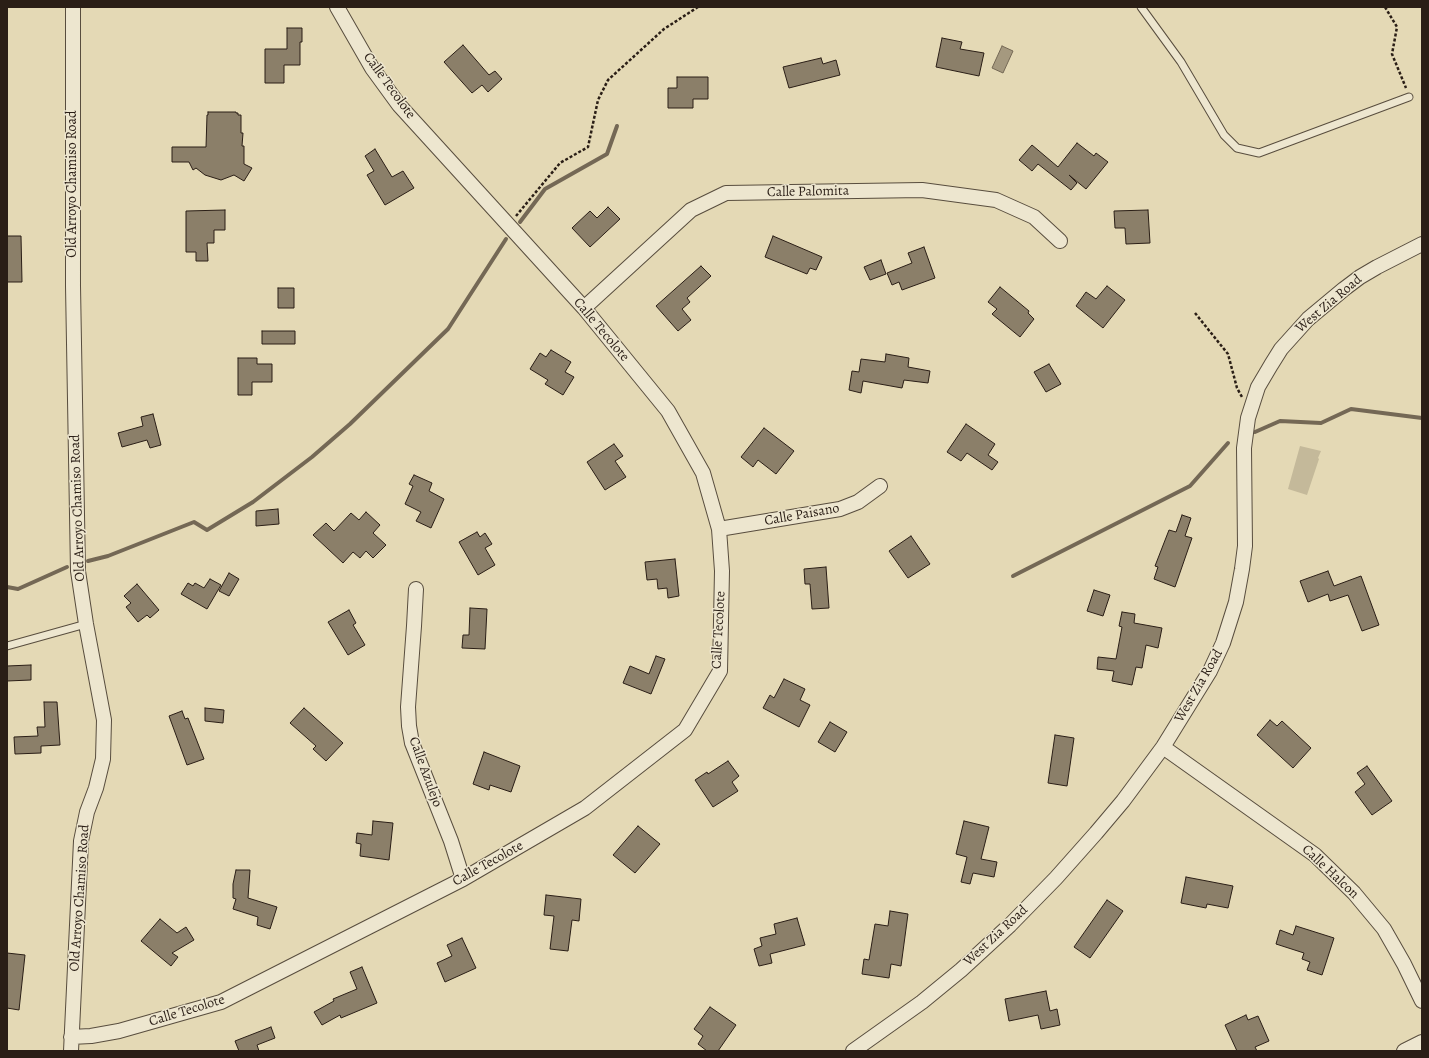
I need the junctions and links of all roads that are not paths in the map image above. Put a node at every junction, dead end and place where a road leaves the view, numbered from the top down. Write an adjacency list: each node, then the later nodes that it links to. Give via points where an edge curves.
1 (73, 7): 11 (street, Old Arroyo Chamiso Road, via 73,286 78,571)
2 (337, 7): 7 (street, Calle Tecolote, via 372,68 399,105)
3 (1141, 7): 4 (lane, via 1181,62 1224,135 1237,148 1259,153)
4 (1409, 97)
5 (1060, 241): 7 (street, Calle Palomita, via 1034,217 996,200 922,190 726,193 691,210)
6 (1422, 244): 13 (street, West Zia Road, via 1360,278 1308,319 1271,365 1258,388 1248,418 1244,448 1245,546 1236,602 1223,643 1210,672)
7 (584, 308): 9 (street, Calle Tecolote, via 668,411 703,472)
8 (880, 486): 9 (street, Calle Paisano, via 858,502 840,509)
9 (719, 529): 14 (street, Calle Tecolote, via 722,572 720,671 685,730 585,808)
10 (416, 589): 14 (street, Calle Azulejo, via 409,726 412,743 451,841)
11 (86, 624): 12 (lane); 17 (street, Old Arroyo Chamiso Road, via 104,720 103,756 81,841)
12 (7, 646)
13 (1163, 747): 15 (street, Calle Halcon, via 1316,855 1354,893 1384,929); 18 (street, West Zia Road, via 1096,833 1010,925 922,1002)
14 (463, 879): 17 (street, Calle Tecolote, via 221,1002 119,1031 91,1036)
15 (1422, 1001)
16 (1422, 1042): 19 (street)
17 (71, 1044)
18 (853, 1051)
19 (1404, 1051)

